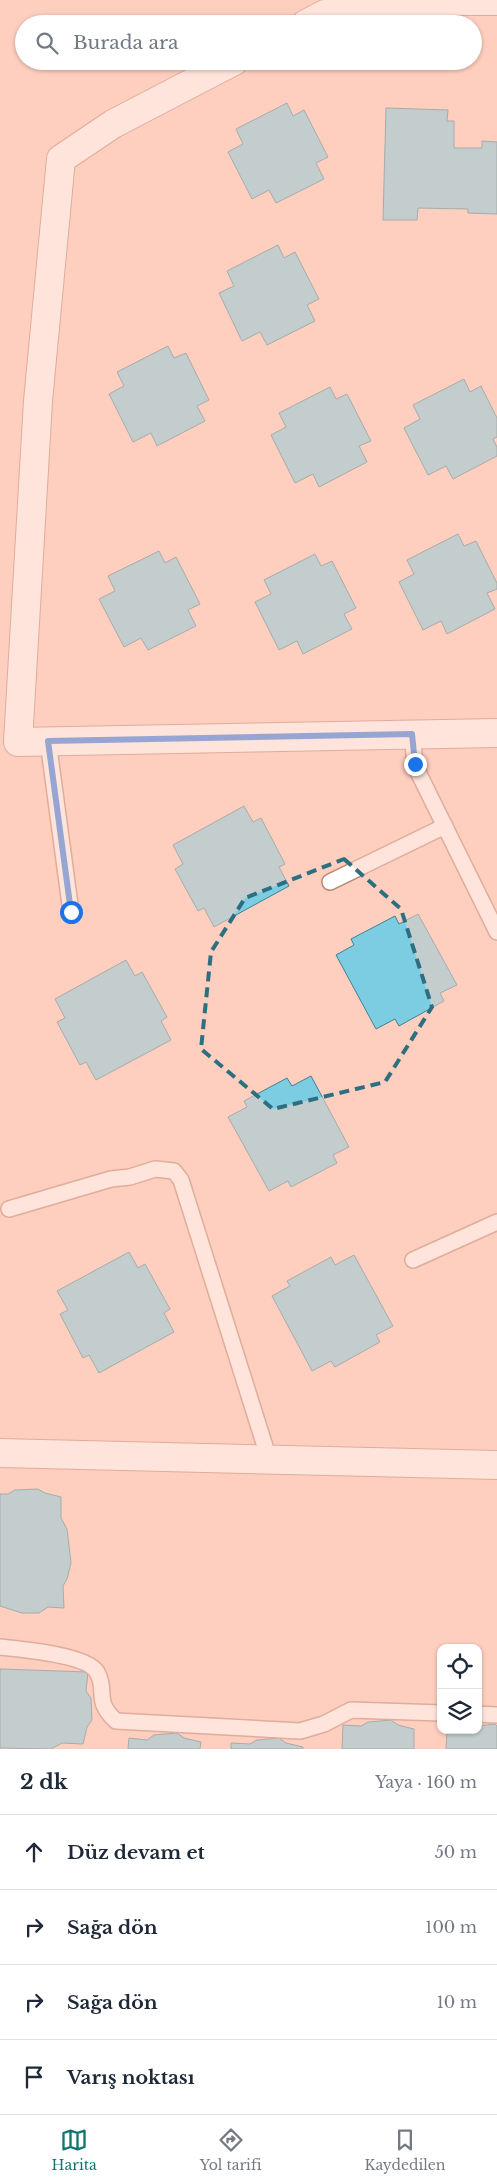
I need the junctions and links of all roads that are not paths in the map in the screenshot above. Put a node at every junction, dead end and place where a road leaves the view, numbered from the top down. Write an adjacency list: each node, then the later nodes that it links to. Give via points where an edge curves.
1 (497, 1): 2 (street, via 456,1)
2 (323, 15)
3 (217, 70): 6 (street, via 113,124 61,160 38,401 18,742)
4 (497, 733): 5 (street)
5 (412, 734): 6 (street); 7 (lane, via 415,764)
6 (48, 741): 9 (lane)
7 (445, 826): 8 (lane); 10 (lane)
8 (330, 882)
9 (71, 912)
10 (497, 932)
11 (9, 1209): 15 (lane, via 154,1169 174,1171 181,1180)
12 (497, 1222): 13 (lane)
13 (413, 1260)
14 (0, 1453): 15 (street)
15 (269, 1459): 16 (street)
16 (497, 1464)
17 (0, 1647): 18 (lane, via 90,1665 100,1681 102,1703 116,1722 300,1731 324,1724 351,1710)
18 (437, 1713)
19 (482, 1714): 20 (lane)
20 (497, 1715)

